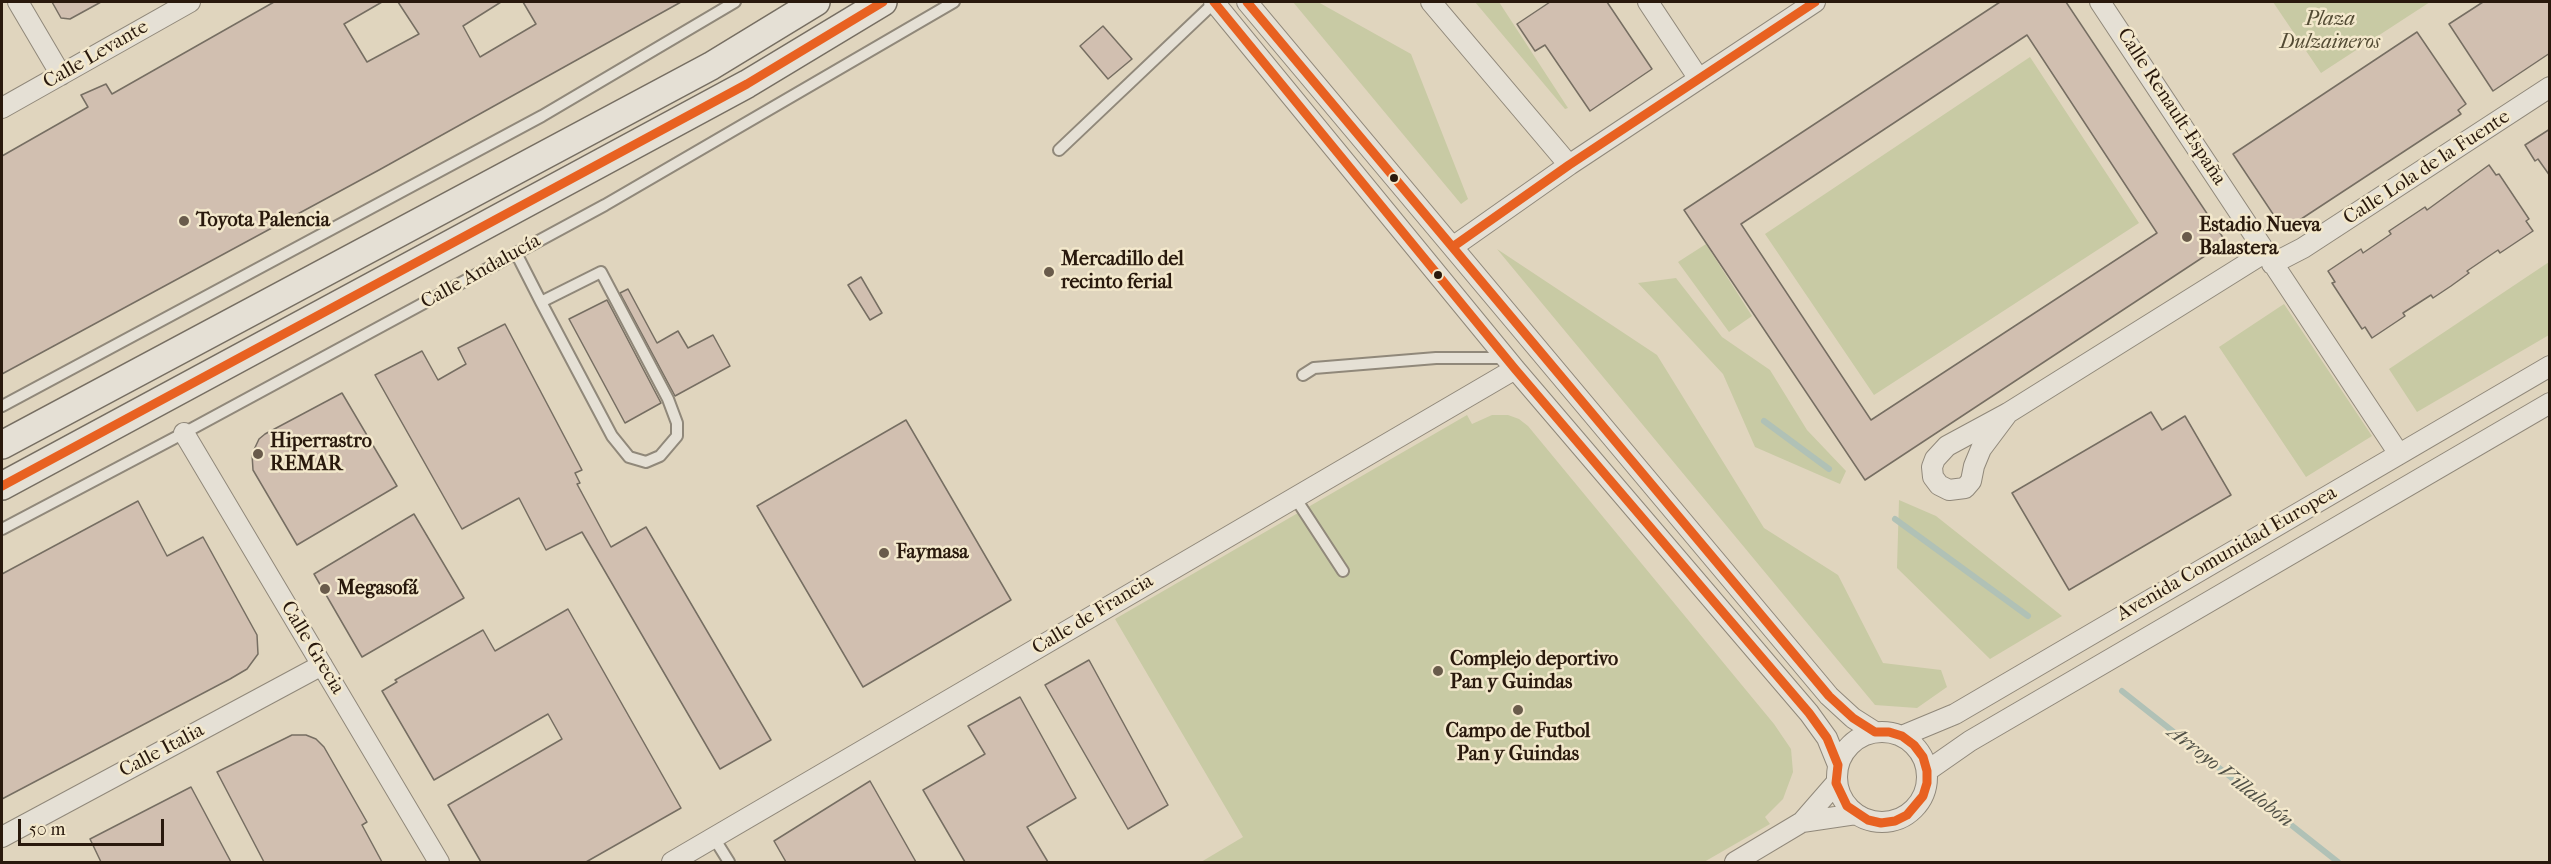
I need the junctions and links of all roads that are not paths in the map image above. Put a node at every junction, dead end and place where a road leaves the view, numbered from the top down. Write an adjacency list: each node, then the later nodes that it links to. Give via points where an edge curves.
1 (18, 2): 13 (street)
2 (190, 2): 13 (street, Calle Levante)
3 (735, 2): 27 (lane, via 542,117)
4 (816, 2): 30 (main road, via 711,66)
5 (883, 2): 32 (main road, Calle Andalucía, via 747,84)
6 (954, 2): 20 (lane, Calle Andalucía)
7 (1215, 2): 17 (lane); 23 (street)
8 (1247, 2): 19 (street)
9 (1431, 2): 18 (street)
10 (1648, 2): 14 (street)
11 (1815, 2): 14 (street)
12 (2100, 2): 21 (street, Calle Renault-España)
13 (61, 75): 16 (street, Calle Levante)
14 (1699, 79): 18 (street)
15 (2550, 87): 21 (street, Calle Lola de la Fuente, via 2303,248)
16 (2, 108)
17 (1059, 150)
18 (1569, 165): 19 (street)
19 (1454, 246): 37 (street, via 1828,696)
20 (516, 253): 22 (lane); 29 (lane, Calle Andalucía)
21 (2268, 258): 28 (street, Calle Lola de la Fuente); 31 (street, Calle Renault-España)
22 (541, 302): 22 (lane, via 601,272 677,423 677,436 660,456 646,462 628,457 612,436)
23 (1510, 363): 25 (lane, via 1454,357 1314,368); 33 (street, Calle de Francia); 40 (street, via 1809,713 1827,738)
24 (2550, 366): 31 (street, Avenida Comunidad Europea)
25 (1303, 375)
26 (2550, 402): 39 (street, Avenida Comunidad Europea, via 1970,741)
27 (2, 406)
28 (2008, 413)
29 (184, 433): 34 (lane, Calle Andalucía); 36 (street, Calle Grecia)
30 (2, 445)
31 (2399, 454): 38 (street, Avenida Comunidad Europea, via 1955,714)
32 (2, 486)
33 (1294, 496): 35 (lane); 44 (street, Calle de Francia)
34 (2, 529)
35 (1343, 571)
36 (322, 665): 43 (street, Calle Italia); 45 (street, Calle Grecia)
37 (1875, 732): 38 (street); 40 (street, via 1851,743 1843,753)
38 (1902, 736): 39 (street, via 1918,751)
39 (1927, 771): 41 (street, via 1923,796 1907,815 1881,823)
40 (1837, 774): 41 (street, via 1840,795); 42 (street)
41 (1856, 814): 42 (street)
42 (1802, 822): 48 (street)
43 (2, 837)
44 (714, 838): 46 (street, Calle de Francia); 47 (lane)
45 (439, 862)
46 (674, 862)
47 (729, 862)
48 (1735, 862)

